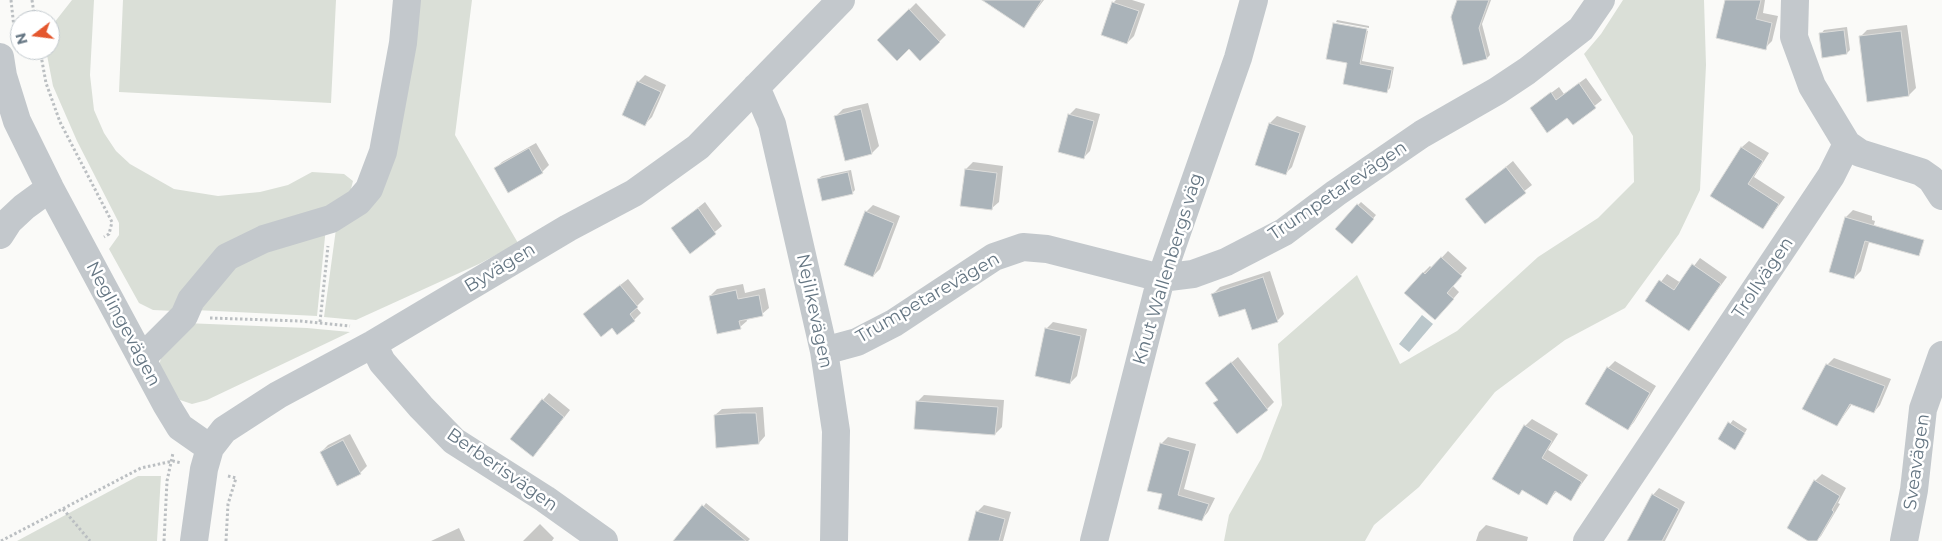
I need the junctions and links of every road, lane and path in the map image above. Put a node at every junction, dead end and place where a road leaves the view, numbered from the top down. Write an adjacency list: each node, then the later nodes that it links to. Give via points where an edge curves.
1 (11, 0): 7 (path)
2 (406, 0): 13 (street, via 403,43 383,152 370,189 358,202)
3 (841, 0): 9 (street, Byvägen)
4 (1254, 0): 16 (street, Knut Wallenbergs väg, via 1238,58)
5 (1601, 0): 16 (street, Trumpetarevägen, via 1581,29 1527,71 1422,134 1336,192 1284,232 1226,262 1193,274)
6 (1795, 0): 10 (street, via 1794,37 1812,86)
7 (8, 51): 11 (street, Neglingevägen, via 11,105)
8 (42, 60): 15 (path, via 57,113 112,222 108,234)
9 (756, 87): 19 (street, Byvägen, via 698,147 634,193 568,228); 20 (street, Nejlikevägen, via 772,124)
10 (1847, 144): 12 (street, via 1860,152 1921,172 1931,179); 32 (street, Trollvägen, via 1832,176)
11 (50, 188): 14 (street, via 9,221); 22 (street, Neglingevägen)
12 (1942, 196)
13 (331, 219): 17 (street, via 264,239 227,258 191,300); 18 (path)
14 (0, 235)
15 (96, 241)
16 (1161, 278): 20 (street, Trumpetarevägen, via 1047,249 1023,247 994,257 894,323 856,342); 31 (street, Knut Wallenbergs väg)
17 (184, 316): 18 (path); 22 (street)
18 (320, 322): 19 (path, via 367,326)
19 (373, 344): 23 (street, Byvägen, via 250,412 224,430); 29 (street, Berberisvägen, via 382,362 454,441)
20 (824, 351): 30 (street, Nejlikevägen, via 836,431)
21 (1942, 355): 33 (street, Sveavägen, via 1923,409 1914,490)
22 (142, 358): 23 (street, Neglingevägen, via 180,427)
23 (210, 448): 28 (street, Byvägen)
24 (173, 461): 25 (path, via 141,468)
25 (62, 509): 26 (path); 27 (path)
26 (1, 541)
27 (90, 541)
28 (194, 541)
29 (604, 541)
30 (834, 541)
31 (1094, 541)
32 (1587, 541)
33 (1904, 541)

